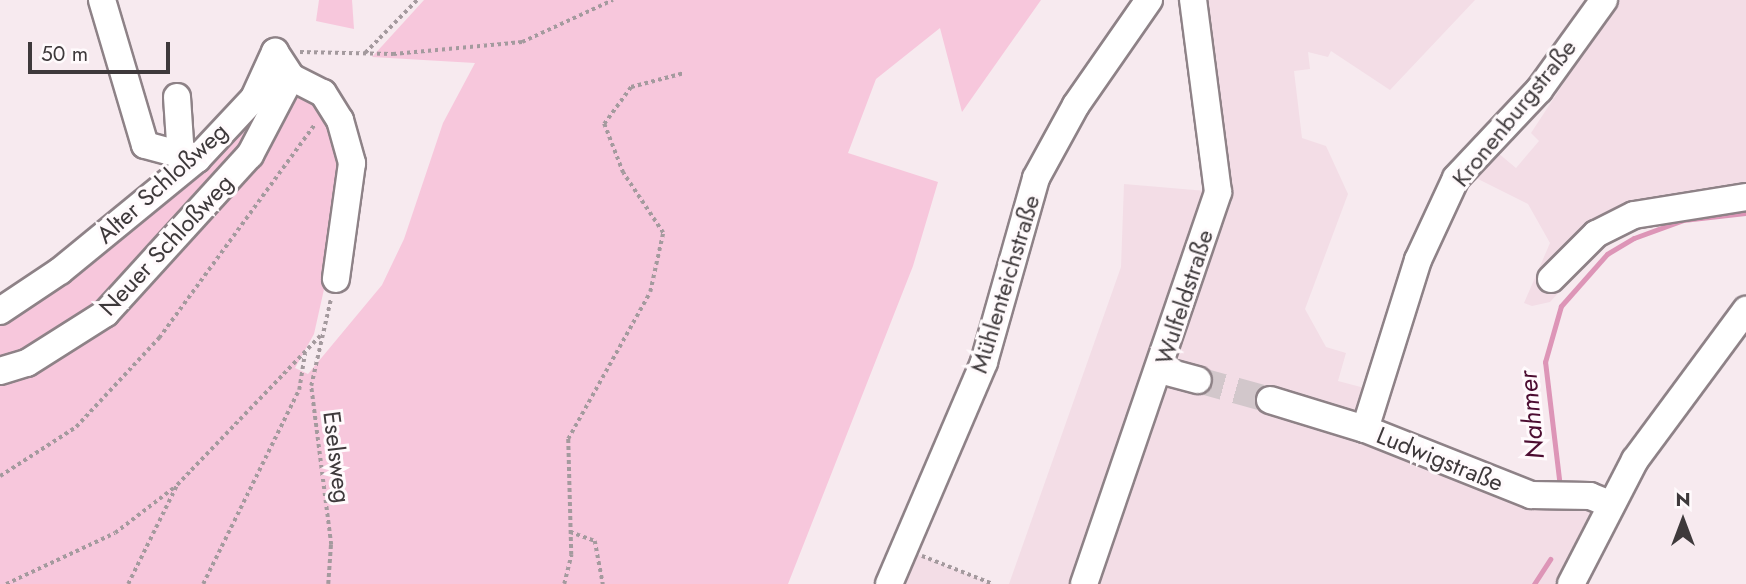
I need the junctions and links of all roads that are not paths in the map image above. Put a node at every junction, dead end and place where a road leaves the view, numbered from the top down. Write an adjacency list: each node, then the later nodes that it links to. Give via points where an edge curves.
1 (102, 0): 7 (street, via 145,145)
2 (1149, 0): 19 (street, Mühlenteichstraße, via 1076,105 1036,178 984,362 901,548)
3 (1193, 0): 13 (street, Wulfeldstraße, via 1218,192)
4 (1604, 0): 17 (street, Kronenburgstraße, via 1539,90 1456,178 1418,260)
5 (290, 77): 7 (street, Alter Schloßweg, via 275,52 254,98); 9 (street, via 328,102 352,163); 14 (street, Neuer Schloßweg, via 250,155 106,313 27,363)
6 (177, 97): 7 (street)
7 (189, 158): 12 (street, Alter Schloßweg, via 60,271)
8 (1746, 197): 10 (street, via 1634,215 1595,234)
9 (336, 279)
10 (1550, 279)
11 (1746, 310): 18 (street, via 1635,460)
12 (0, 311)
13 (1160, 370): 15 (street); 20 (street, Wulfeldstraße)
14 (0, 371)
15 (1198, 380)
16 (1270, 400): 17 (street, Ludwigstraße)
17 (1365, 429): 18 (street, Ludwigstraße, via 1531,495 1590,495)
18 (1610, 504): 21 (street)
19 (890, 584)
20 (1084, 584)
21 (1571, 584)

